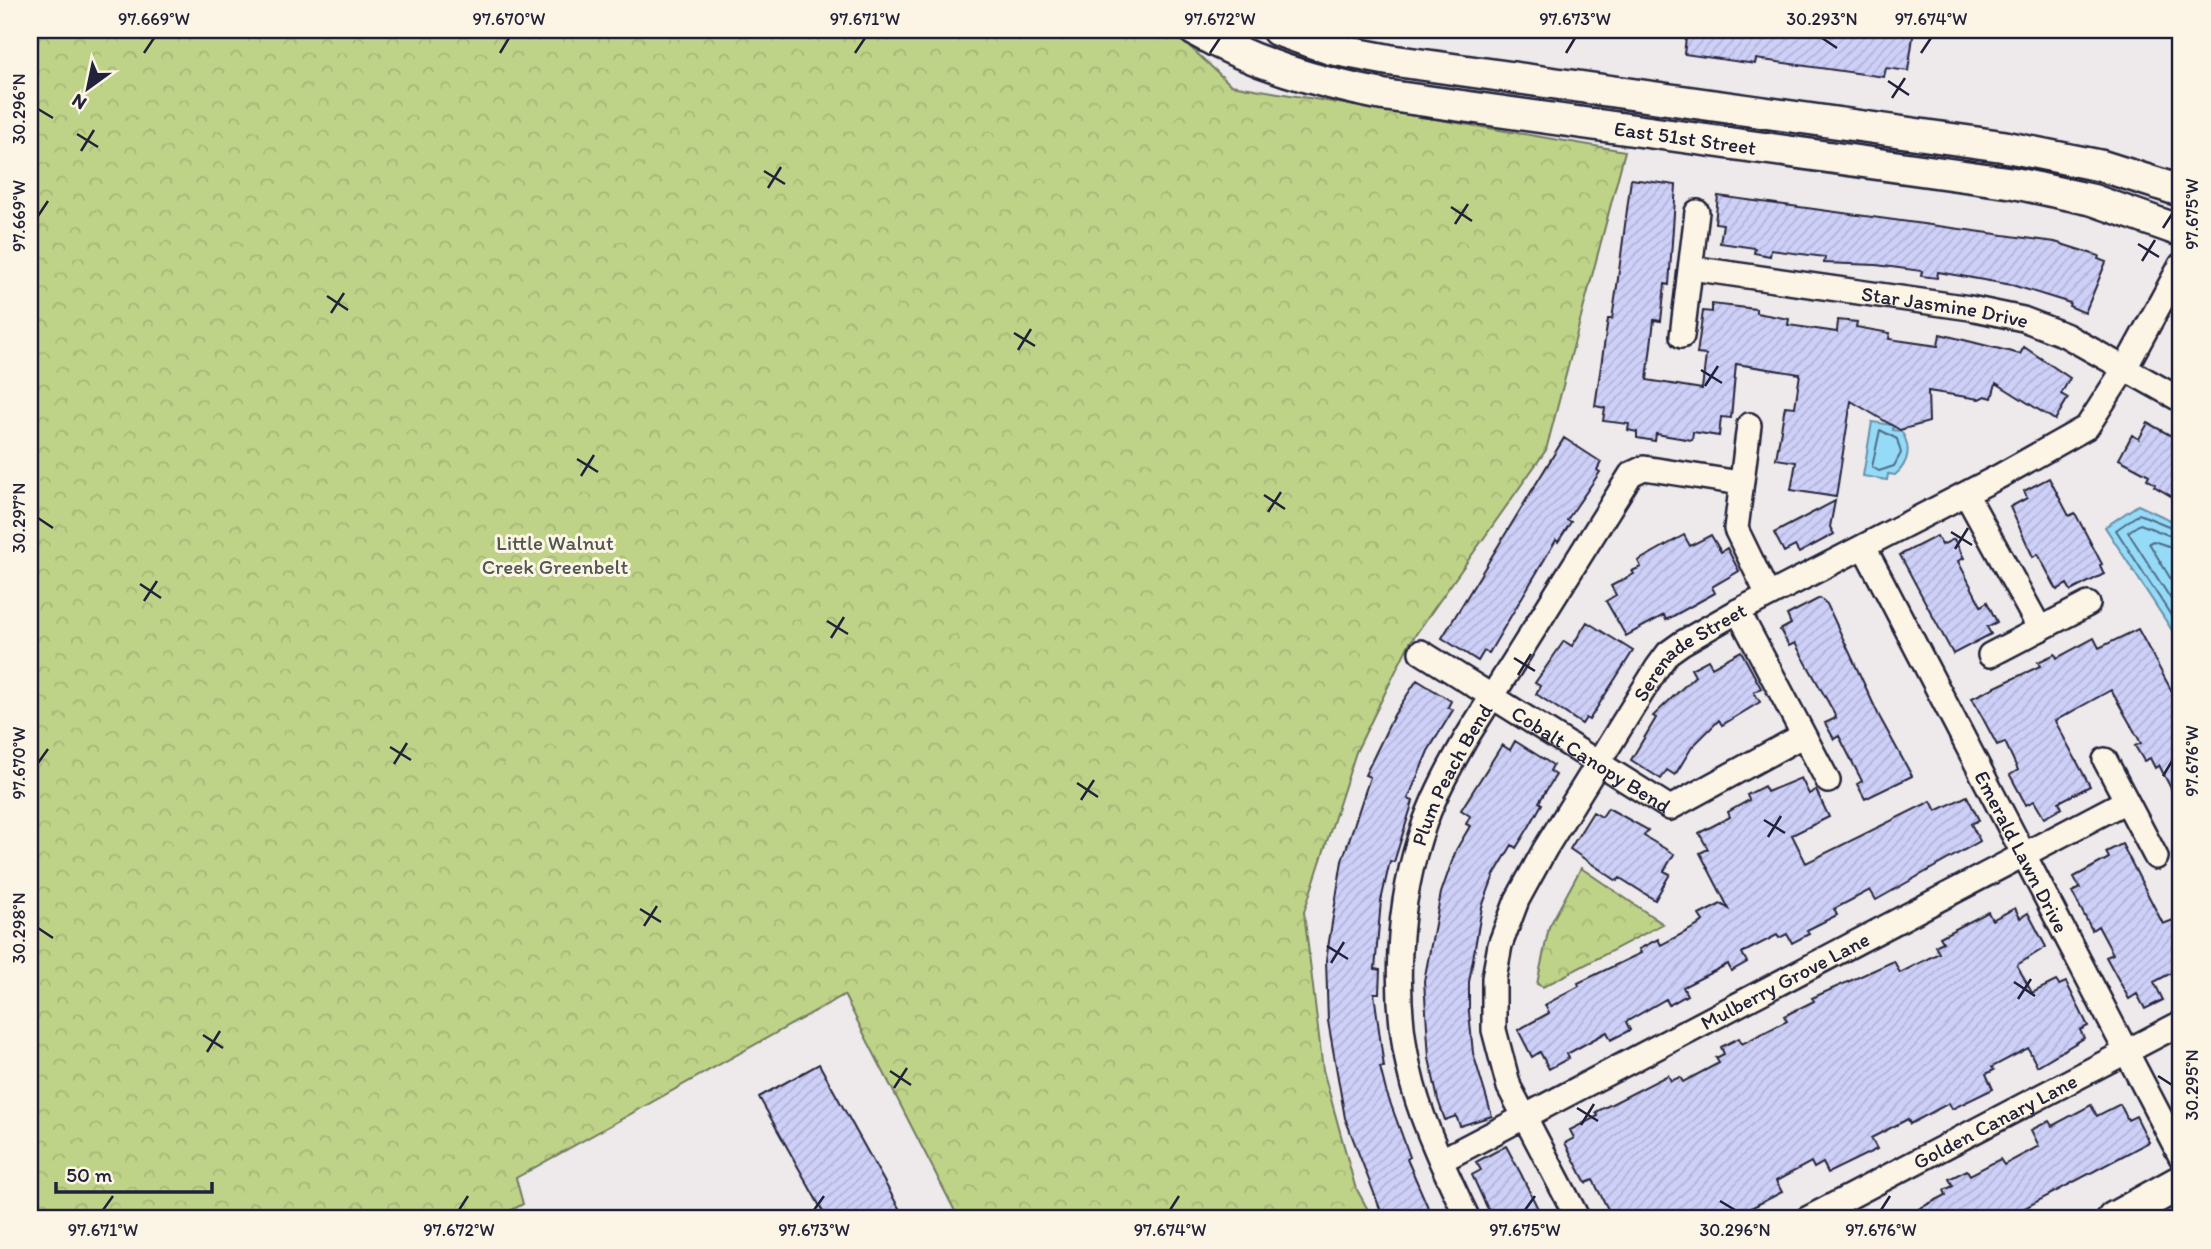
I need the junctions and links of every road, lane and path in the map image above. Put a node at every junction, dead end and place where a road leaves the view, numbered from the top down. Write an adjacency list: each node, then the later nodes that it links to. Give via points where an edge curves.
1 (1194, 30): 4 (street, East 51st Street, via 1269,66 1325,83)
2 (1277, 30): 3 (street, East 51st Street, via 1331,49 1389,60)
3 (1594, 90): 4 (street); 5 (street, East 51st Street, via 2002,146 2102,166)
4 (1587, 123): 7 (street, East 51st Street, via 2014,183 2093,200)
5 (2181, 191)
6 (1698, 212): 9 (street)
7 (2181, 231)
8 (2181, 265): 11 (street, Serenade Street)
9 (1690, 268): 10 (street); 11 (street, Star Jasmine Drive, via 1996,313 2044,326)
10 (1682, 336)
11 (2126, 368): 12 (street, Star Jasmine Drive); 15 (street, Serenade Street, via 2087,427)
12 (2181, 400)
13 (1749, 425): 14 (street)
14 (1740, 482): 17 (street, via 1736,529); 23 (street, Plum Peach Bend, via 1644,468 1631,474)
15 (1966, 494): 16 (street, Serenade Street); 20 (street)
16 (1864, 547): 17 (street, Serenade Street); 29 (street, Emerald Lawn Drive)
17 (1768, 595): 19 (street, Serenade Street)
18 (2088, 604): 20 (street)
19 (1738, 611): 24 (street); 26 (street, Serenade Street, via 1668,653)
20 (2040, 629): 22 (street)
21 (1421, 652): 23 (street, Cobalt Canopy Bend)
22 (1990, 655)
23 (1493, 696): 26 (street, Cobalt Canopy Bend); 35 (street, Plum Peach Bend, via 1445,776 1425,824 1404,913 1401,949 1406,1048 1413,1085)
24 (1802, 736): 26 (street, Cobalt Canopy Bend, via 1670,808); 27 (street)
25 (2105, 760): 28 (street)
26 (1597, 764): 33 (street, Serenade Street, via 1517,900 1500,944 1494,1031 1509,1087)
27 (1828, 781)
28 (2126, 801): 29 (street, Mulberry Grove Lane); 30 (street)
29 (2025, 855): 32 (street, Emerald Lawn Drive); 33 (street, Mulberry Grove Lane)
30 (2156, 857)
31 (2181, 1023): 32 (street, Golden Canary Lane)
32 (2128, 1051): 34 (street, Emerald Lawn Drive); 39 (street, Golden Canary Lane)
33 (1524, 1116): 35 (street, Mulberry Grove Lane); 38 (street, Serenade Street)
34 (2181, 1157)
35 (1442, 1160): 37 (street, Plum Peach Bend)
36 (2181, 1182): 40 (main road)
37 (1468, 1219)
38 (1578, 1219)
39 (1807, 1219)
40 (2114, 1219)

